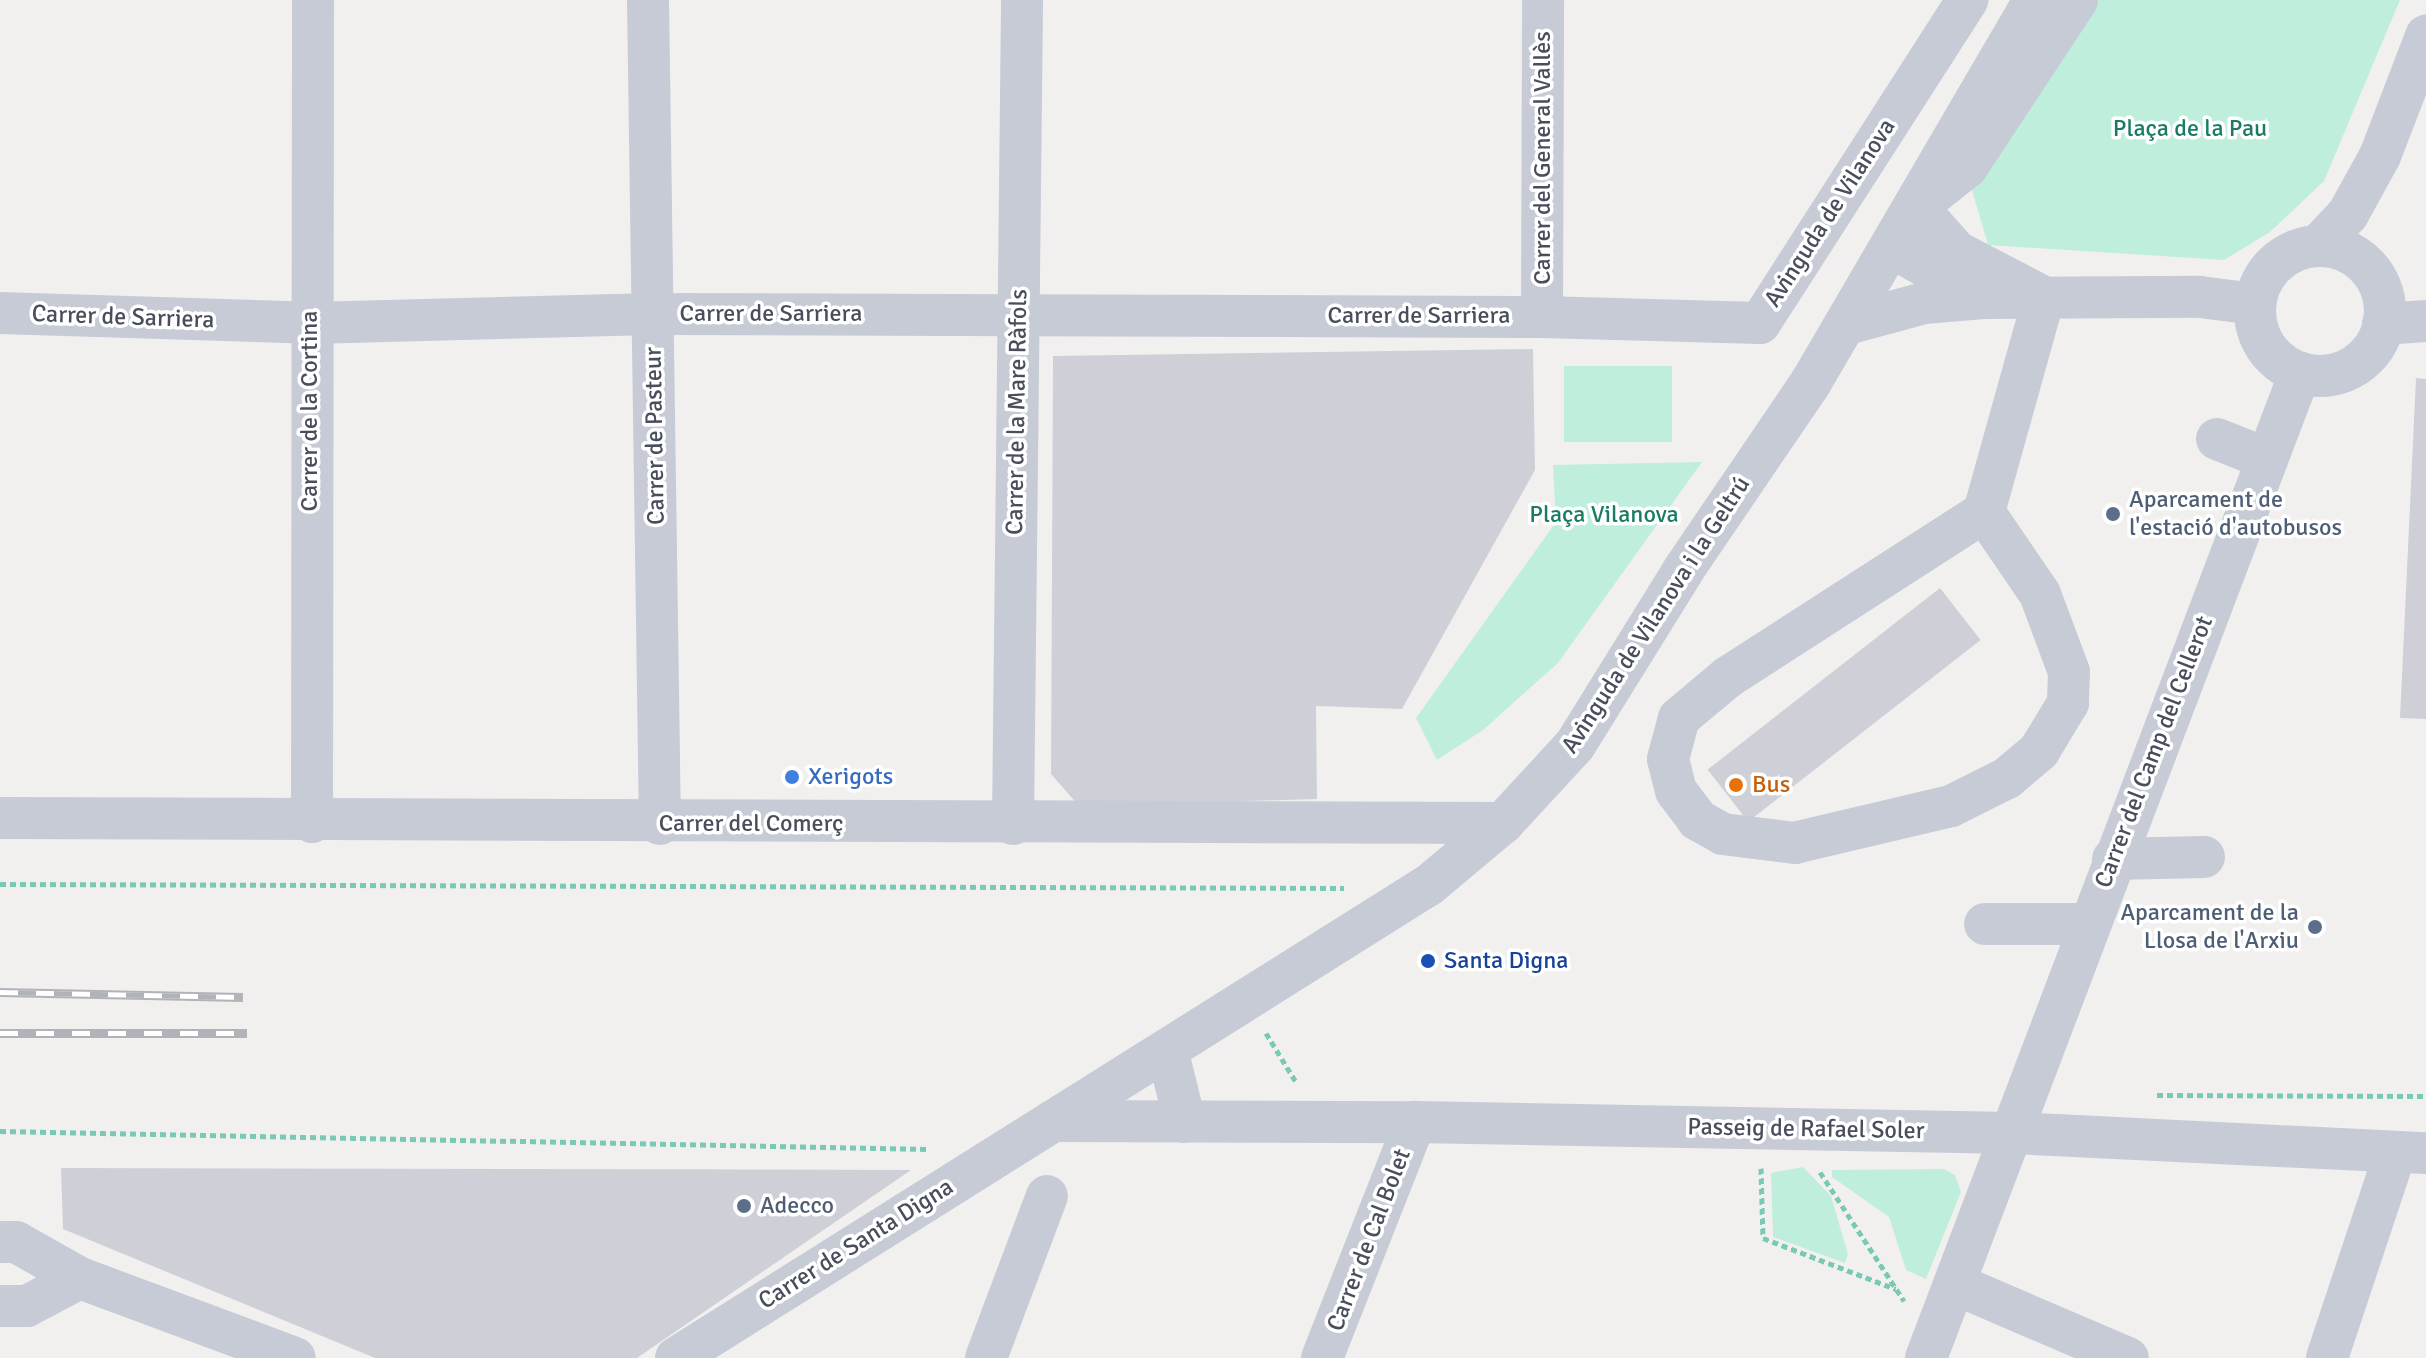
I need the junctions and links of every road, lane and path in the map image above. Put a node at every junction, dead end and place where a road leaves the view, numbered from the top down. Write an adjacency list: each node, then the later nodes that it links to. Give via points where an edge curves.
1 (313, 0): 21 (street, Carrer de la Cortina)
2 (648, 0): 17 (street, Carrer de Pasteur)
3 (1022, 0): 18 (street, Carrer de la Mare Ràfols)
4 (1543, 0): 19 (street, Carrer del General Vallès)
5 (1967, 0): 19 (street, Avinguda de Vilanova, via 1760,323)
6 (2034, 0): 10 (street, Avinguda de Vilanova i la Geltrú, via 1942,154)
7 (2056, 0): 10 (street, Avinguda de Vilanova i la Geltrú)
8 (2077, 0): 10 (street, Avinguda de Vilanova i la Geltrú, via 1967,167)
9 (2426, 36): 11 (street, via 2380,156 2348,214)
10 (1929, 198): 12 (street, Avinguda de Vilanova i la Geltrú); 13 (street, via 1957,252)
11 (2318, 246): 15 (street, via 2286,255 2272,267); 23 (street, via 2348,253 2370,270 2384,295)
12 (1891, 247): 14 (street); 22 (street, Avinguda de Vilanova i la Geltrú)
13 (2044, 297): 14 (street); 15 (street, via 2200,297); 27 (street)
14 (1983, 298): 22 (street, via 1924,303)
15 (2255, 304): 24 (street, via 2258,332 2273,356)
16 (0, 313): 21 (street, Carrer de Sarriera)
17 (653, 314): 18 (street, Carrer de Sarriera); 21 (street, Carrer de Sarriera); 31 (street, Carrer de Pasteur)
18 (1019, 315): 19 (street, Carrer de Sarriera); 32 (street, Carrer de la Mare Ràfols)
19 (1542, 317)
20 (2426, 321): 23 (street)
21 (310, 323): 29 (street, Carrer de la Cortina)
22 (1847, 324): 30 (street, Avinguda de Vilanova i la Geltrú, via 1575,745)
23 (2383, 324): 24 (street, via 2371,352 2357,365 2323,376)
24 (2300, 373): 26 (street, Carrer del Camp del Cellerot)
25 (2217, 439): 26 (street)
26 (2267, 459): 34 (street, Carrer del Camp del Cellerot)
27 (1984, 512): 27 (street, via 1728,677 1679,718 1668,759 1676,791 1698,820 1723,834 1795,843 1951,806 2007,778 2039,751 2068,703 2069,672 2040,594)
28 (0, 818): 29 (street, Carrer del Comerç)
29 (312, 822): 31 (street, Carrer del Comerç)
30 (1503, 823): 32 (street, Carrer del Comerç); 39 (street, Avinguda de Vilanova i la Geltrú, via 1429,885)
31 (660, 824): 32 (street, Carrer del Comerç)
32 (1013, 824)
33 (2204, 857): 34 (street)
34 (2113, 859): 38 (street, Carrer del Camp del Cellerot)
35 (0, 884): 36 (path)
36 (1355, 888)
37 (1985, 924): 38 (street)
38 (2088, 924): 44 (street, Carrer del Camp del Cellerot)
39 (1168, 1053): 40 (street); 42 (street, Avinguda de Vilanova i la Geltrú)
40 (1185, 1122): 41 (street, Passeig de Rafael Soler); 42 (street, Passeig de Rafael Soler)
41 (1415, 1122): 44 (street, Passeig de Rafael Soler); 59 (street, Carrer de Cal Bolet)
42 (1044, 1126): 46 (street, Carrer de Santa Digna)
43 (0, 1131): 46 (path, via 926,1149)
44 (2014, 1133): 45 (street, Passeig de Rafael Soler); 52 (street, Carrer del Camp del Cellerot)
45 (2410, 1153): 61 (street)
46 (996, 1155): 57 (street, Carrer de Santa Digna)
47 (1761, 1158): 53 (path, via 1763,1238)
48 (1819, 1170): 53 (path)
49 (1047, 1196): 58 (street)
50 (0, 1242): 51 (street, via 16,1242)
51 (80, 1278): 54 (street, via 27,1306); 56 (street)
52 (1955, 1284): 55 (street, Carrer del Camp del Cellerot); 60 (street)
53 (1896, 1289): 55 (path)
54 (0, 1306)
55 (1932, 1343)
56 (295, 1358)
57 (676, 1358)
58 (986, 1358)
59 (1322, 1358)
60 (2128, 1358)
61 (2327, 1358)

